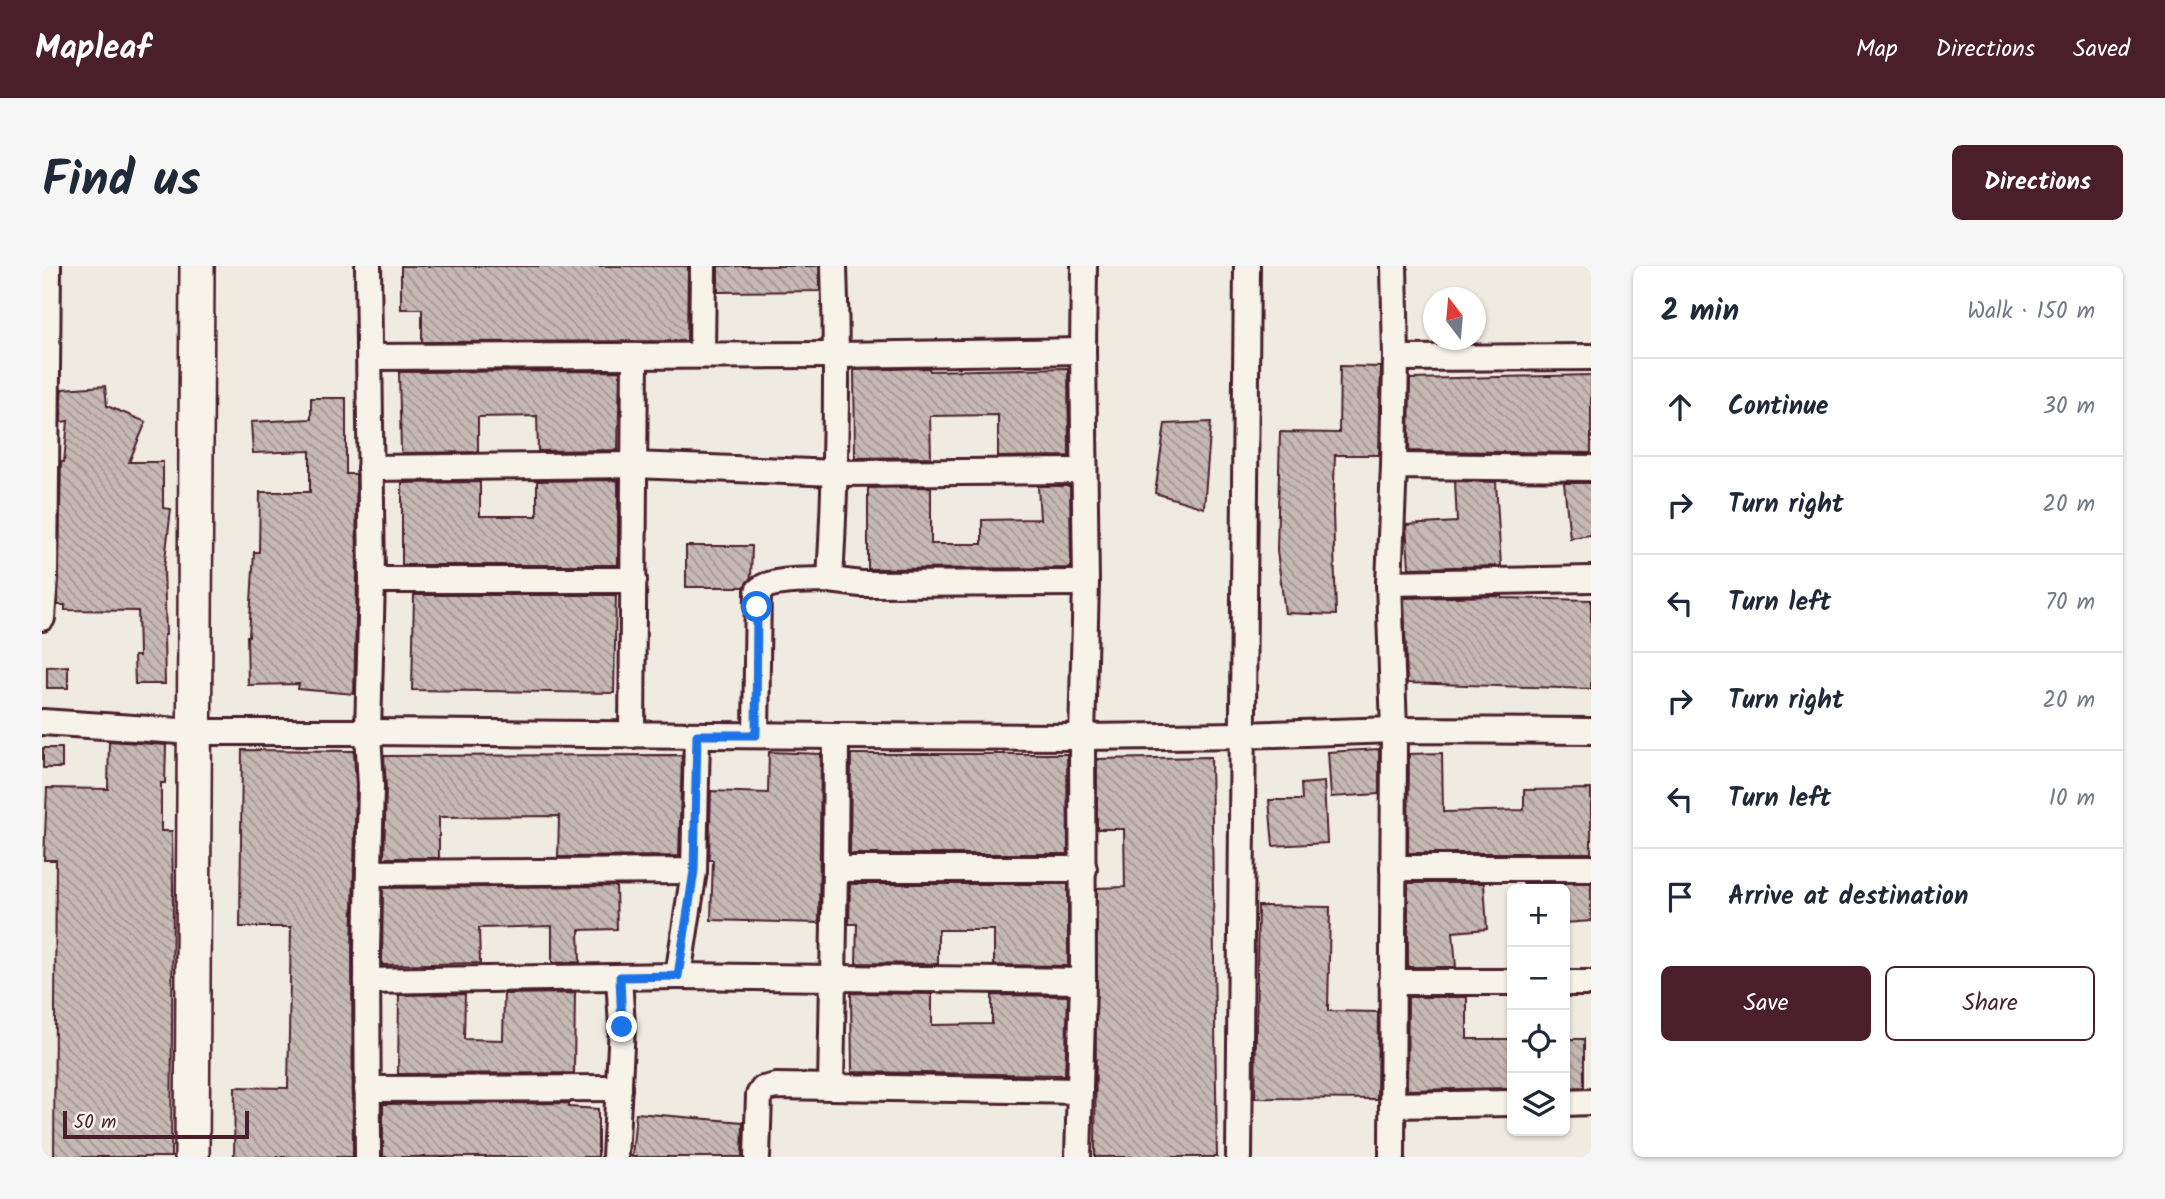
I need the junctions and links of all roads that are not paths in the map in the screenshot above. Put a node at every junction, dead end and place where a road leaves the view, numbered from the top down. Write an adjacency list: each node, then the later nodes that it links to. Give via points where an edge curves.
1 (48, 266): 12 (street)
2 (197, 266): 35 (main road)
3 (368, 266): 14 (street)
4 (703, 266): 10 (street)
5 (834, 266): 11 (street)
6 (1084, 266): 9 (street)
7 (1247, 266): 40 (street)
8 (1394, 266): 15 (street)
9 (1083, 351): 11 (street); 22 (street)
10 (702, 355): 11 (street); 13 (street)
11 (837, 355): 23 (street)
12 (44, 356): 18 (street)
13 (635, 356): 14 (street); 17 (street)
14 (370, 358): 20 (street)
15 (1396, 358): 16 (street); 19 (street)
16 (1591, 358)
17 (634, 465): 20 (street); 23 (street); 27 (street)
18 (44, 466): 24 (street)
19 (1394, 466): 21 (street); 30 (street)
20 (370, 468): 26 (street)
21 (1591, 468)
22 (1084, 471): 23 (street); 29 (street)
23 (836, 473): 28 (street)
24 (43, 577): 31 (street)
25 (1591, 579): 30 (street)
26 (372, 580): 27 (street); 36 (street)
27 (634, 580): 37 (street)
28 (830, 580): 29 (street, via 861,584); 39 (street, via 773,583 758,591)
29 (1086, 583): 42 (street)
30 (1389, 583): 33 (street)
31 (42, 618)
32 (42, 722): 35 (street)
33 (1394, 730): 34 (street); 40 (street); 43 (street)
34 (1591, 731)
35 (195, 732): 36 (street); 66 (main road)
36 (368, 732): 37 (street); 48 (street)
37 (632, 735): 38 (street)
38 (697, 735): 39 (street); 47 (street)
39 (756, 735): 41 (street)
40 (1243, 735): 42 (street); 71 (street)
41 (836, 736): 42 (street); 45 (street)
42 (1082, 737): 46 (street)
43 (1393, 867): 44 (street); 54 (street)
44 (1591, 868)
45 (835, 869): 46 (street); 51 (street)
46 (1084, 869): 53 (street)
47 (694, 871): 48 (street); 49 (street)
48 (369, 873): 52 (street)
49 (678, 976): 50 (street); 51 (street)
50 (620, 977): 52 (street); 59 (street)
51 (835, 979): 53 (street); 58 (street)
52 (367, 981): 60 (street)
53 (1083, 981): 61 (street)
54 (1392, 982): 55 (street); 65 (street)
55 (1507, 982)
56 (1570, 983): 57 (street)
57 (1591, 983)
58 (831, 1087): 61 (street); 69 (street, via 763,1089)
59 (618, 1088): 60 (street); 68 (street)
60 (367, 1089): 67 (street)
61 (1080, 1091): 70 (street)
62 (1591, 1102): 63 (street)
63 (1570, 1103)
64 (1507, 1104): 65 (street)
65 (1392, 1105): 72 (street)
66 (192, 1157)
67 (368, 1157)
68 (615, 1157)
69 (757, 1157)
70 (1079, 1157)
71 (1239, 1157)
72 (1392, 1157)

